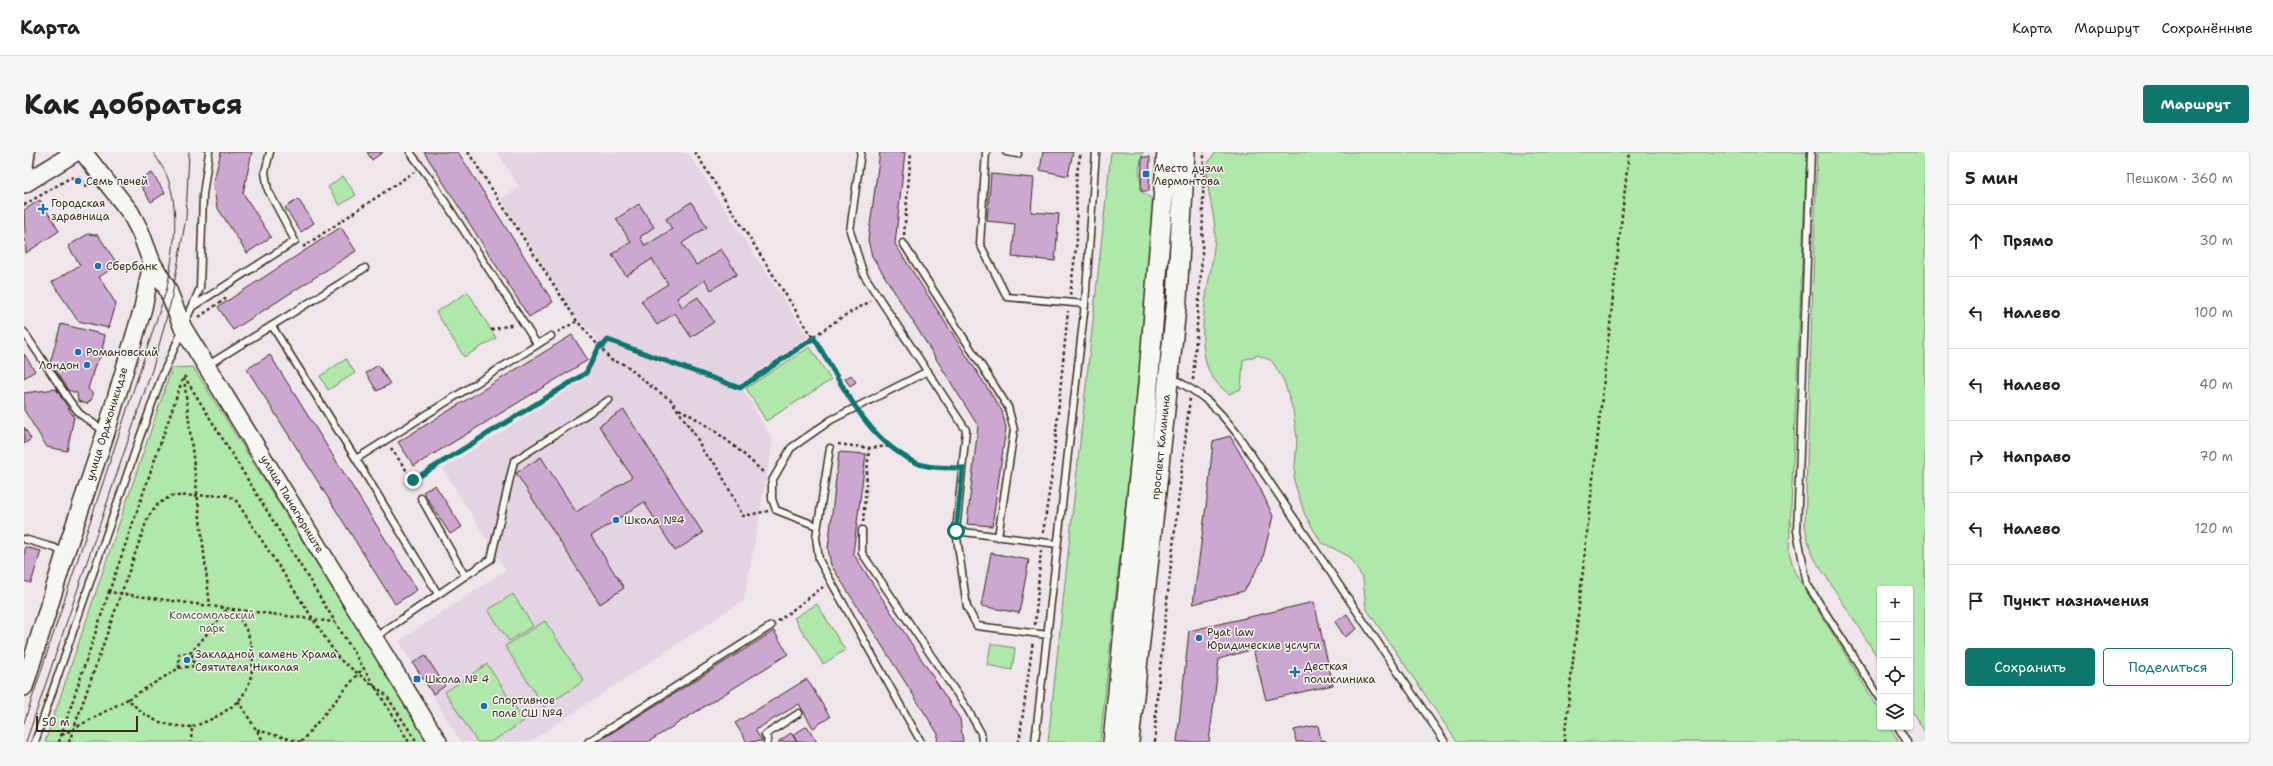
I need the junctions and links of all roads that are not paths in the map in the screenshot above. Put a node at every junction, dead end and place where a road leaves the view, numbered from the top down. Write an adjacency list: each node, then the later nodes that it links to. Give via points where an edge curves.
1 (26, 152): 15 (street)
2 (76, 152): 16 (street)
3 (83, 152): 18 (street, via 130,212)
4 (209, 152): 23 (lane, via 203,195 200,288)
5 (270, 152): 23 (lane, via 265,172 268,190 295,241)
6 (410, 152): 28 (lane)
7 (861, 152): 30 (lane, via 850,231 864,275)
8 (986, 152): 22 (lane, via 980,244 1008,297)
9 (1006, 152): 14 (lane)
10 (1096, 152): 22 (lane)
11 (1167, 152): 20 (main road, проспект Калинина)
12 (1185, 152): 21 (main road, проспект Калинина)
13 (1811, 152): 50 (lane, via 1797,531 1807,584)
14 (1018, 154)
15 (24, 168)
16 (24, 184)
17 (903, 243): 40 (lane, via 1008,407 1014,430)
18 (152, 263): 25 (street, улица Панагюриште, via 167,288); 33 (street, улица Орджоникидзе, via 143,308)
19 (365, 268): 24 (lane)
20 (1156, 297): 21 (main road); 60 (main road, проспект Калинина)
21 (1177, 299): 31 (main road, проспект Калинина)
22 (1085, 304): 42 (lane)
23 (192, 307): 25 (lane)
24 (272, 326): 29 (lane); 35 (lane)
25 (183, 328): 29 (street, улица Панагюриште); 53 (lane, via 162,376)
26 (24, 332): 33 (lane, via 80,414)
27 (552, 335): 28 (lane)
28 (537, 344): 35 (lane)
29 (207, 366): 48 (street, улица Панагюриште)
30 (928, 371): 37 (lane, via 831,420 791,448 772,481 772,499 776,510); 39 (lane, via 966,430)
31 (1169, 377): 61 (main road, проспект Калинина); 62 (lane, via 1192,388 1218,409 1238,435)
32 (608, 400): 44 (lane, via 514,460 491,559)
33 (106, 432): 43 (street, улица Орджоникидзе)
34 (830, 448): 37 (lane)
35 (356, 459): 45 (lane)
36 (421, 498): 44 (lane)
37 (817, 526): 57 (lane, via 819,560)
38 (862, 530): 58 (lane, via 862,553 968,710 981,733)
39 (956, 531): 40 (lane); 47 (lane, via 967,607 977,626)
40 (998, 537): 42 (lane)
41 (24, 539): 43 (lane, via 55,548)
42 (1056, 544): 47 (lane)
43 (65, 554): 49 (street, улица Орджоникидзе)
44 (465, 576): 45 (lane)
45 (438, 594): 48 (lane)
46 (771, 626): 55 (lane)
47 (1048, 635): 59 (lane)
48 (373, 638): 54 (street, улица Панагюриште)
49 (24, 686)
50 (1877, 694)
51 (798, 713): 56 (lane, via 765,735)
52 (1900, 730): 63 (lane)
53 (35, 742)
54 (438, 742)
55 (588, 742)
56 (767, 742)
57 (921, 742)
58 (982, 742)
59 (1035, 742)
60 (1113, 742)
61 (1129, 742)
62 (1445, 742)
63 (1908, 742)

